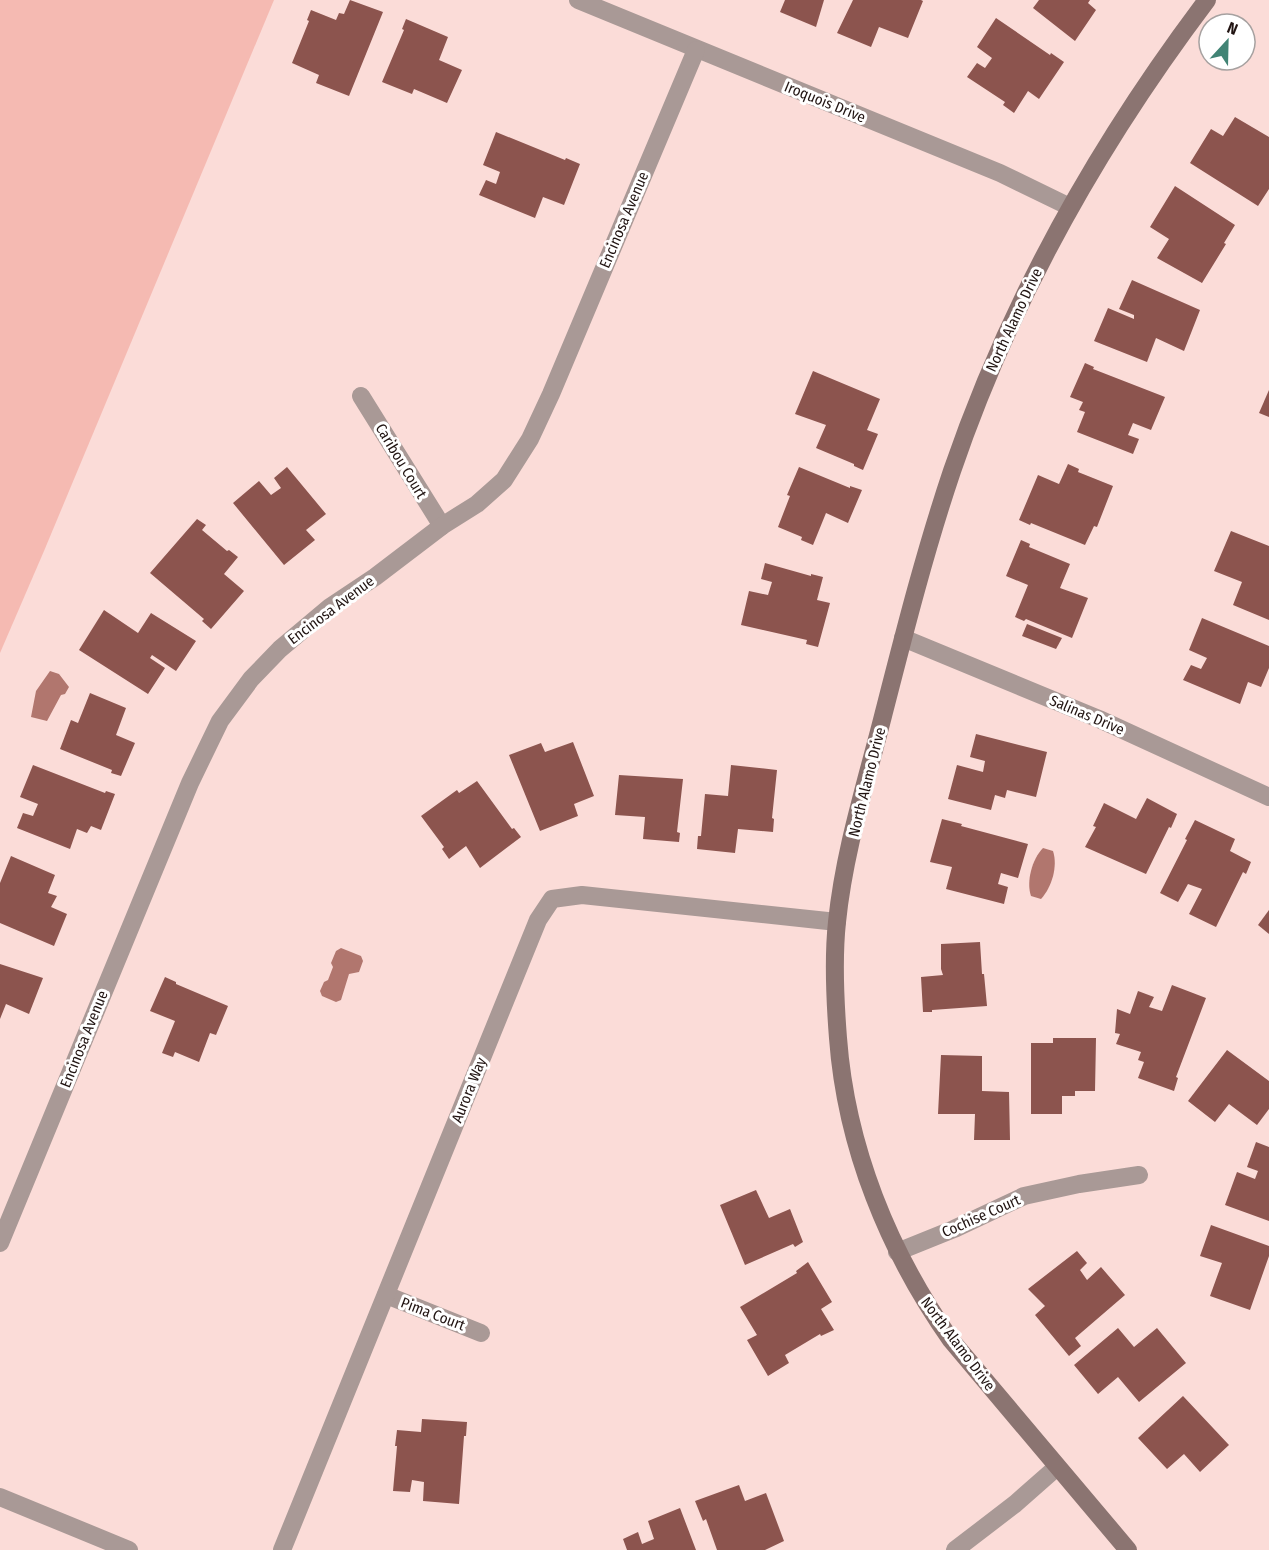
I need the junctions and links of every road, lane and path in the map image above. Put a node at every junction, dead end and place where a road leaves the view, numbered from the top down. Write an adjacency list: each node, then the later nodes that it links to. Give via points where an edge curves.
1 (578, 0): 3 (street, Iroquois Drive)
2 (1207, 0): 4 (street, North Alamo Drive, via 1139,94)
3 (696, 50): 4 (street, Iroquois Drive, via 1000,173); 6 (street, Encinosa Avenue, via 530,439 504,480 477,504)
4 (1070, 207): 7 (street, North Alamo Drive, via 989,373 953,468)
5 (361, 396): 6 (street, Caribou Court)
6 (442, 526): 11 (street, Encinosa Avenue, via 330,607 280,649 251,679 220,721 190,783)
7 (903, 638): 8 (street, Salinas Drive, via 1099,719); 9 (street, North Alamo Drive, via 848,858)
8 (1269, 796)
9 (837, 922): 12 (street, North Alamo Drive, via 836,995 847,1101 862,1160); 13 (street, Aurora Way, via 582,895 552,899 538,920)
10 (1139, 1175): 12 (street, Cochise Court, via 1024,1196)
11 (0, 1243)
12 (897, 1252): 15 (street, North Alamo Drive, via 951,1340)
13 (386, 1295): 14 (street, Pima Court); 18 (street, Aurora Way)
14 (481, 1333)
15 (1057, 1467): 19 (street); 20 (street, North Alamo Drive)
16 (0, 1497): 17 (street)
17 (129, 1550)
18 (282, 1550)
19 (956, 1550)
20 (1128, 1550)

